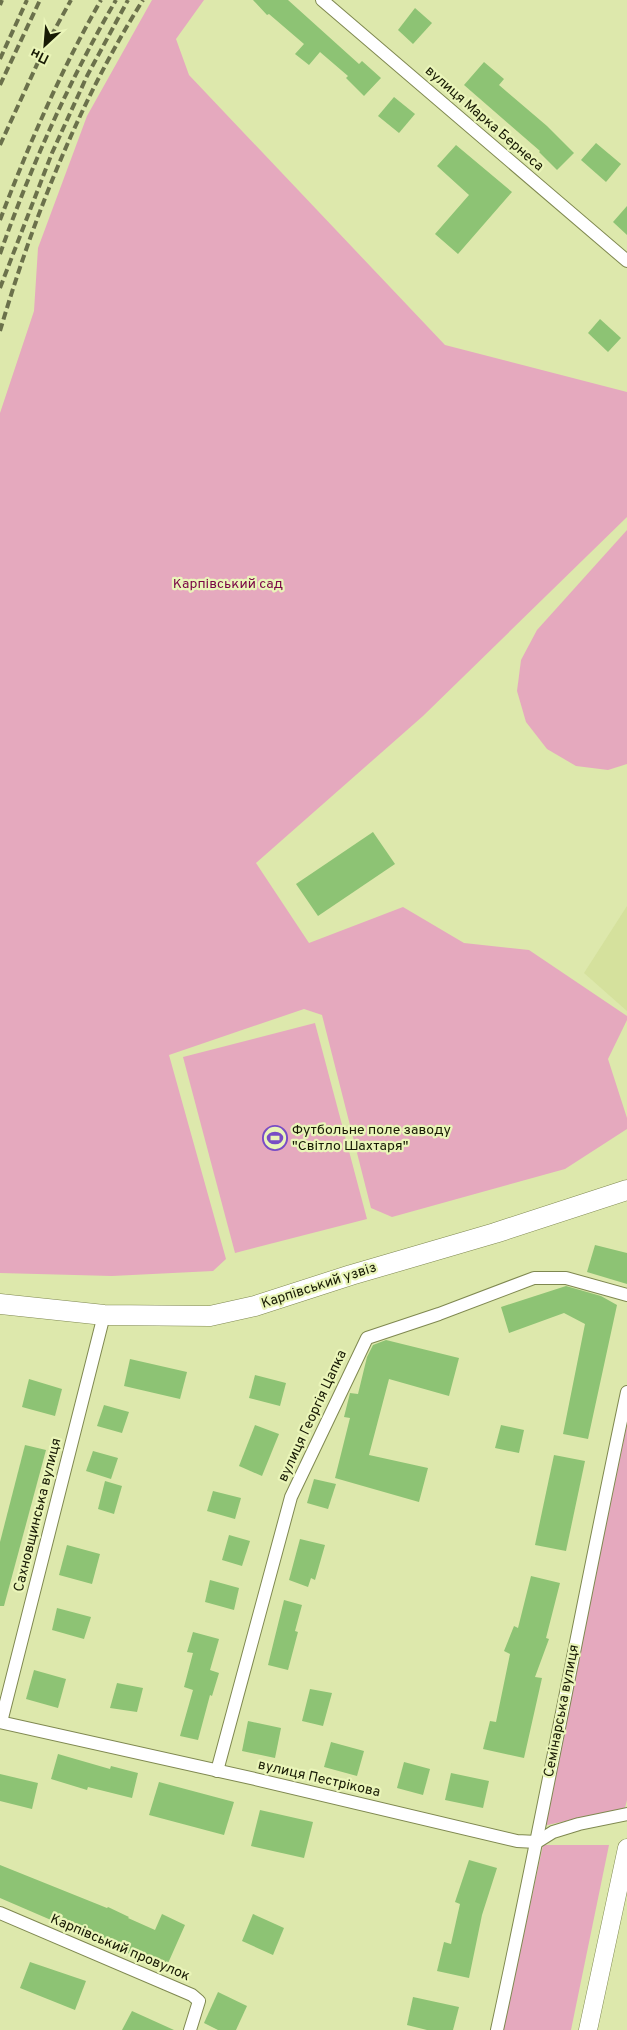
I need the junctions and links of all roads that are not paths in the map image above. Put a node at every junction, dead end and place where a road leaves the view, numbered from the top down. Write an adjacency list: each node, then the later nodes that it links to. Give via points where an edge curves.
1 (322, 0): 2 (street, вулиця Марка Бернеса)
2 (627, 261)
3 (627, 1190): 6 (main road, Карпівський узвіз, via 256,1306 210,1316)
4 (627, 1295): 9 (street, вулиця Георгія Цапка, via 566,1278 534,1278 367,1338 291,1497)
5 (0, 1304): 6 (main road, Карпівський узвіз)
6 (104, 1315): 8 (street, Сахновщинська вулиця)
7 (627, 1392): 11 (street, Семінарська вулиця)
8 (0, 1722): 9 (street, вулиця Пестрікова)
9 (217, 1771): 11 (street, вулиця Пестрікова, via 517,1842)
10 (627, 1814): 11 (street, via 553,1832)
11 (537, 1842): 15 (street, Семінарська вулиця)
12 (627, 1848): 16 (main road)
13 (0, 1913): 14 (street, Карпівський провулок, via 192,1995 198,2001)
14 (190, 2030)
15 (498, 2030)
16 (588, 2030)

